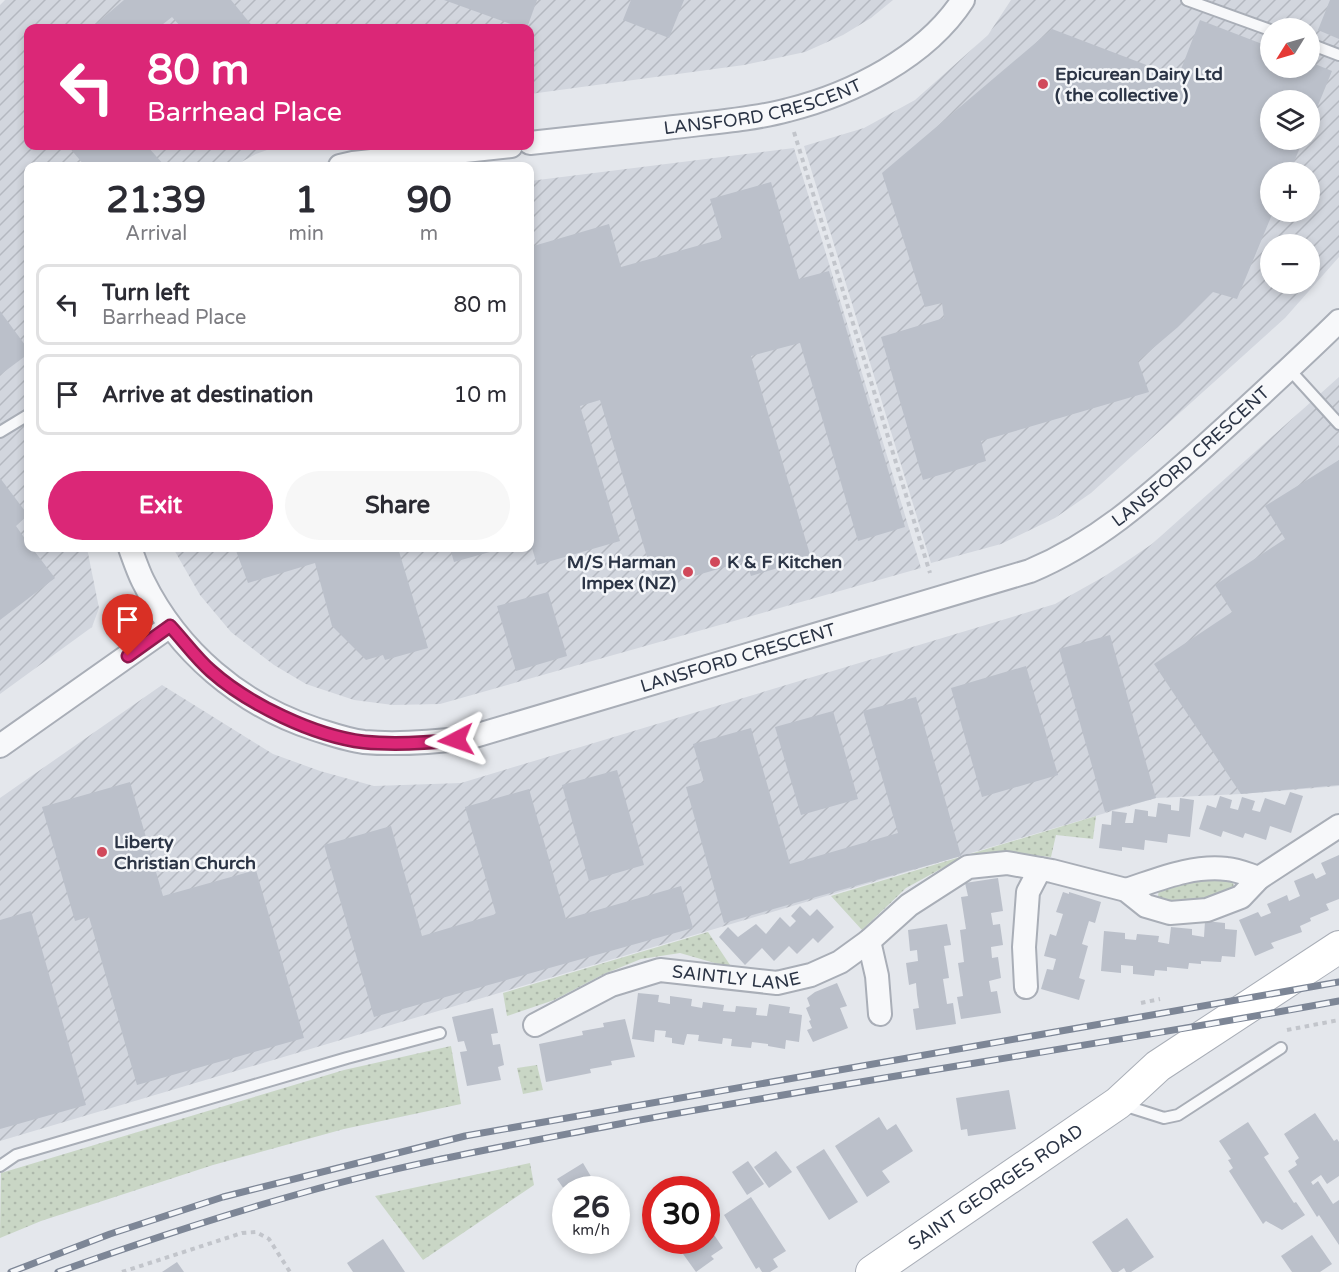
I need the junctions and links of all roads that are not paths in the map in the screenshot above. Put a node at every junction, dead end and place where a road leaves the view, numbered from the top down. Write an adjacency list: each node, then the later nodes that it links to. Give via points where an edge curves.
1 (963, 0): 6 (street, LANSFORD CRESCENT, via 931,36 900,62 857,87 788,111)
2 (1187, 0): 3 (lane)
3 (1260, 26)
4 (1320, 48): 5 (lane)
5 (1339, 55)
6 (534, 143)
7 (474, 150): 8 (street)
8 (362, 162)
9 (1339, 321): 10 (street, LANSFORD CRESCENT)
10 (1289, 369): 12 (lane); 15 (street, LANSFORD CRESCENT, via 1144,500 1062,557 1020,574 468,738 393,744 361,741 299,724 265,709 219,677)
11 (24, 417): 13 (lane)
12 (1339, 424)
13 (0, 432)
14 (132, 552): 15 (street, LANSFORD CRESCENT, via 143,582)
15 (170, 626): 16 (street)
16 (0, 746)
17 (1339, 826): 19 (street, SAINTLY LANE)
18 (1040, 869): 20 (street, SAINTLY LANE); 21 (street, SAINTLY LANE, via 1007,863 968,867 909,905); 24 (street, via 1028,892)
19 (1259, 878): 20 (street, via 1229,869 1200,868); 20 (street, SAINTLY LANE, via 1241,897 1207,910 1170,913 1146,906)
20 (1126, 890)
21 (869, 941): 25 (street); 26 (street, SAINTLY LANE, via 840,962 811,975 777,983 660,970 611,985)
22 (1339, 947): 29 (main road, SAINT GEORGES ROAD, via 1158,1066)
23 (1339, 973): 29 (main road, SAINT GEORGES ROAD, via 1167,1086)
24 (1026, 987)
25 (880, 1014)
26 (535, 1025)
27 (440, 1033): 30 (lane, via 16,1155)
28 (1281, 1048): 29 (lane, via 1178,1115 1164,1118)
29 (1118, 1103): 31 (main road, SAINT GEORGES ROAD)
30 (0, 1166)
31 (872, 1272)

